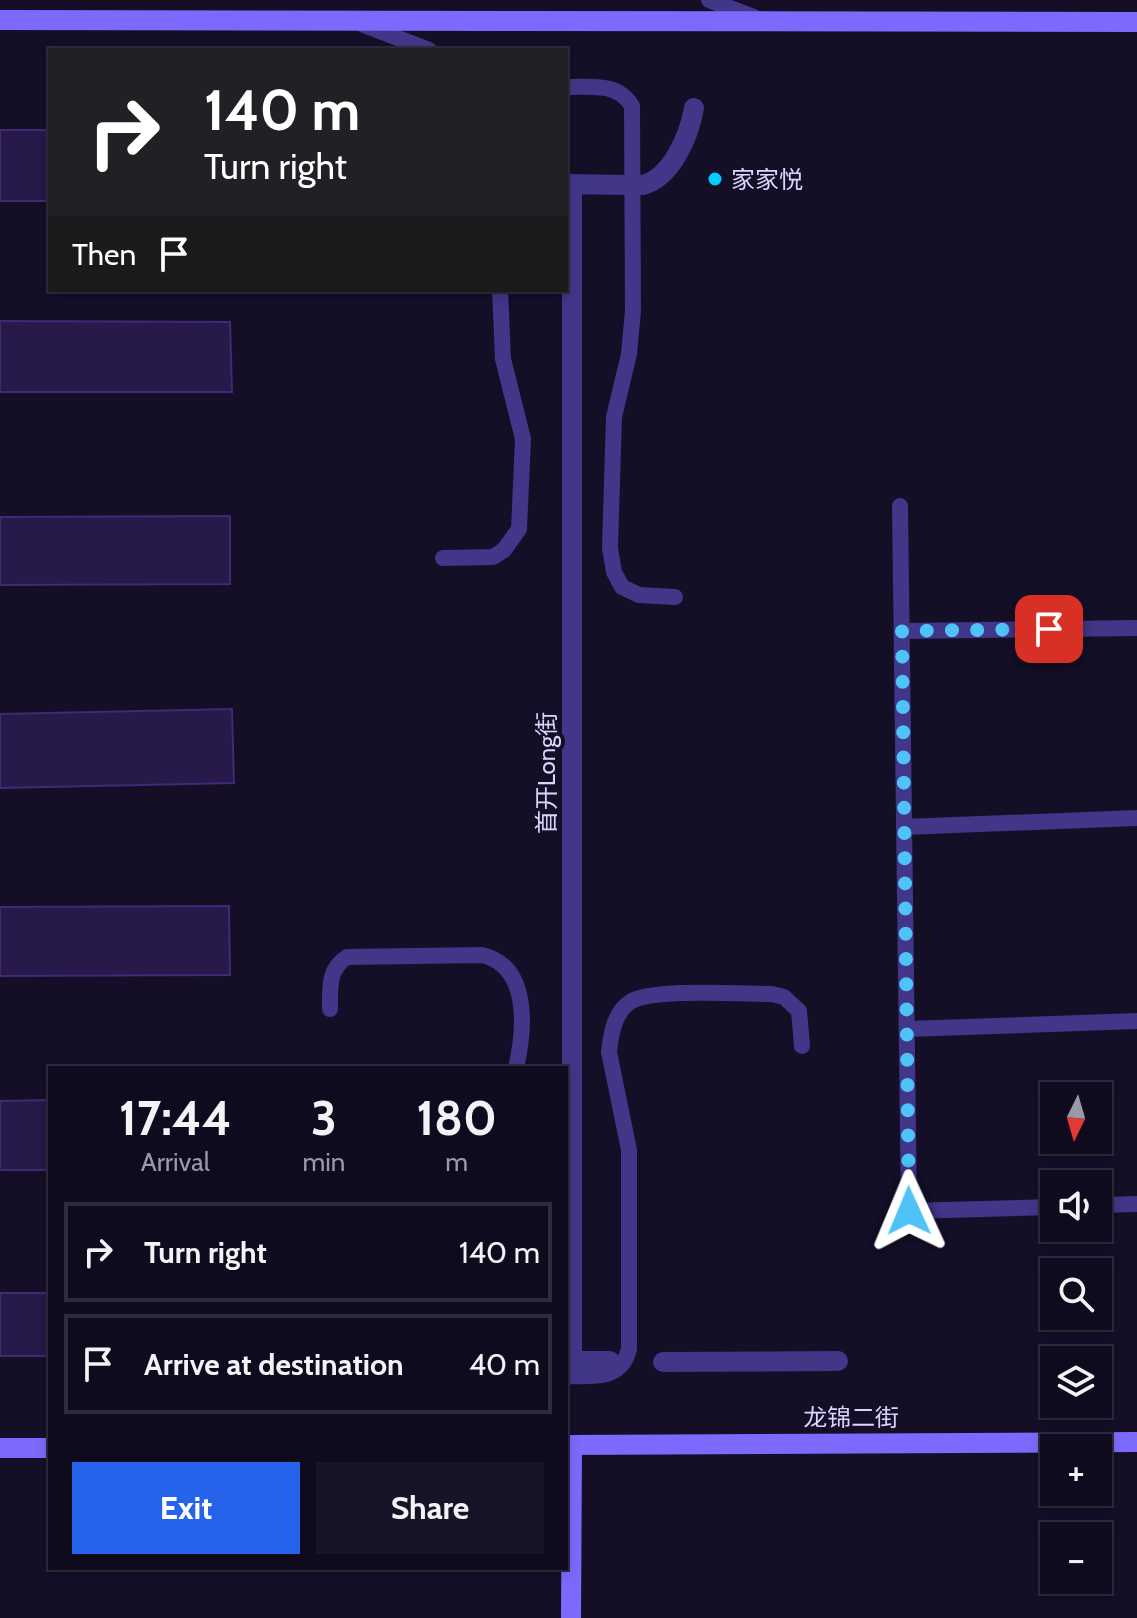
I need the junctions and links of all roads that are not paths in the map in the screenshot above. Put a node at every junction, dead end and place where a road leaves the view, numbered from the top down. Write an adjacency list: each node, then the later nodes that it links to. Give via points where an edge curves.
1 (709, 0): 4 (lane, via 754,17)
2 (0, 20): 3 (street)
3 (311, 21): 4 (street); 6 (lane, via 371,26)
4 (804, 22): 5 (street)
5 (1137, 22)
6 (424, 48)
7 (568, 87): 13 (lane, via 613,90 632,106 633,311 614,417 610,548 622,587 639,595)
8 (694, 108): 9 (street, 首开Long街, via 688,132 653,182)
9 (569, 184): 29 (street, 首开Long街)
10 (500, 292): 12 (lane, via 503,359 523,439 519,529 493,557)
11 (900, 506): 15 (lane)
12 (443, 558)
13 (675, 597)
14 (1137, 628): 15 (lane)
15 (902, 631): 17 (lane)
16 (1137, 818): 17 (lane)
17 (904, 827): 20 (lane)
18 (330, 1009): 22 (lane, via 332,973 347,957 496,958 519,991)
19 (1137, 1021): 20 (lane)
20 (907, 1029): 25 (lane, via 909,1211)
21 (802, 1046): 29 (lane, via 799,1011 772,994 652,995 627,1004 619,1013 609,1052 629,1150 629,1349 625,1361 609,1375)
22 (516, 1066)
23 (1137, 1204): 24 (lane)
24 (1112, 1205)
25 (1040, 1207)
26 (610, 1361): 29 (street)
27 (838, 1361): 28 (street, via 684,1366)
28 (663, 1362)
29 (568, 1366)
30 (1137, 1442): 31 (street, 龙锦二街)
31 (569, 1445): 34 (street)
32 (0, 1448): 33 (street)
33 (48, 1448)
34 (571, 1618)

